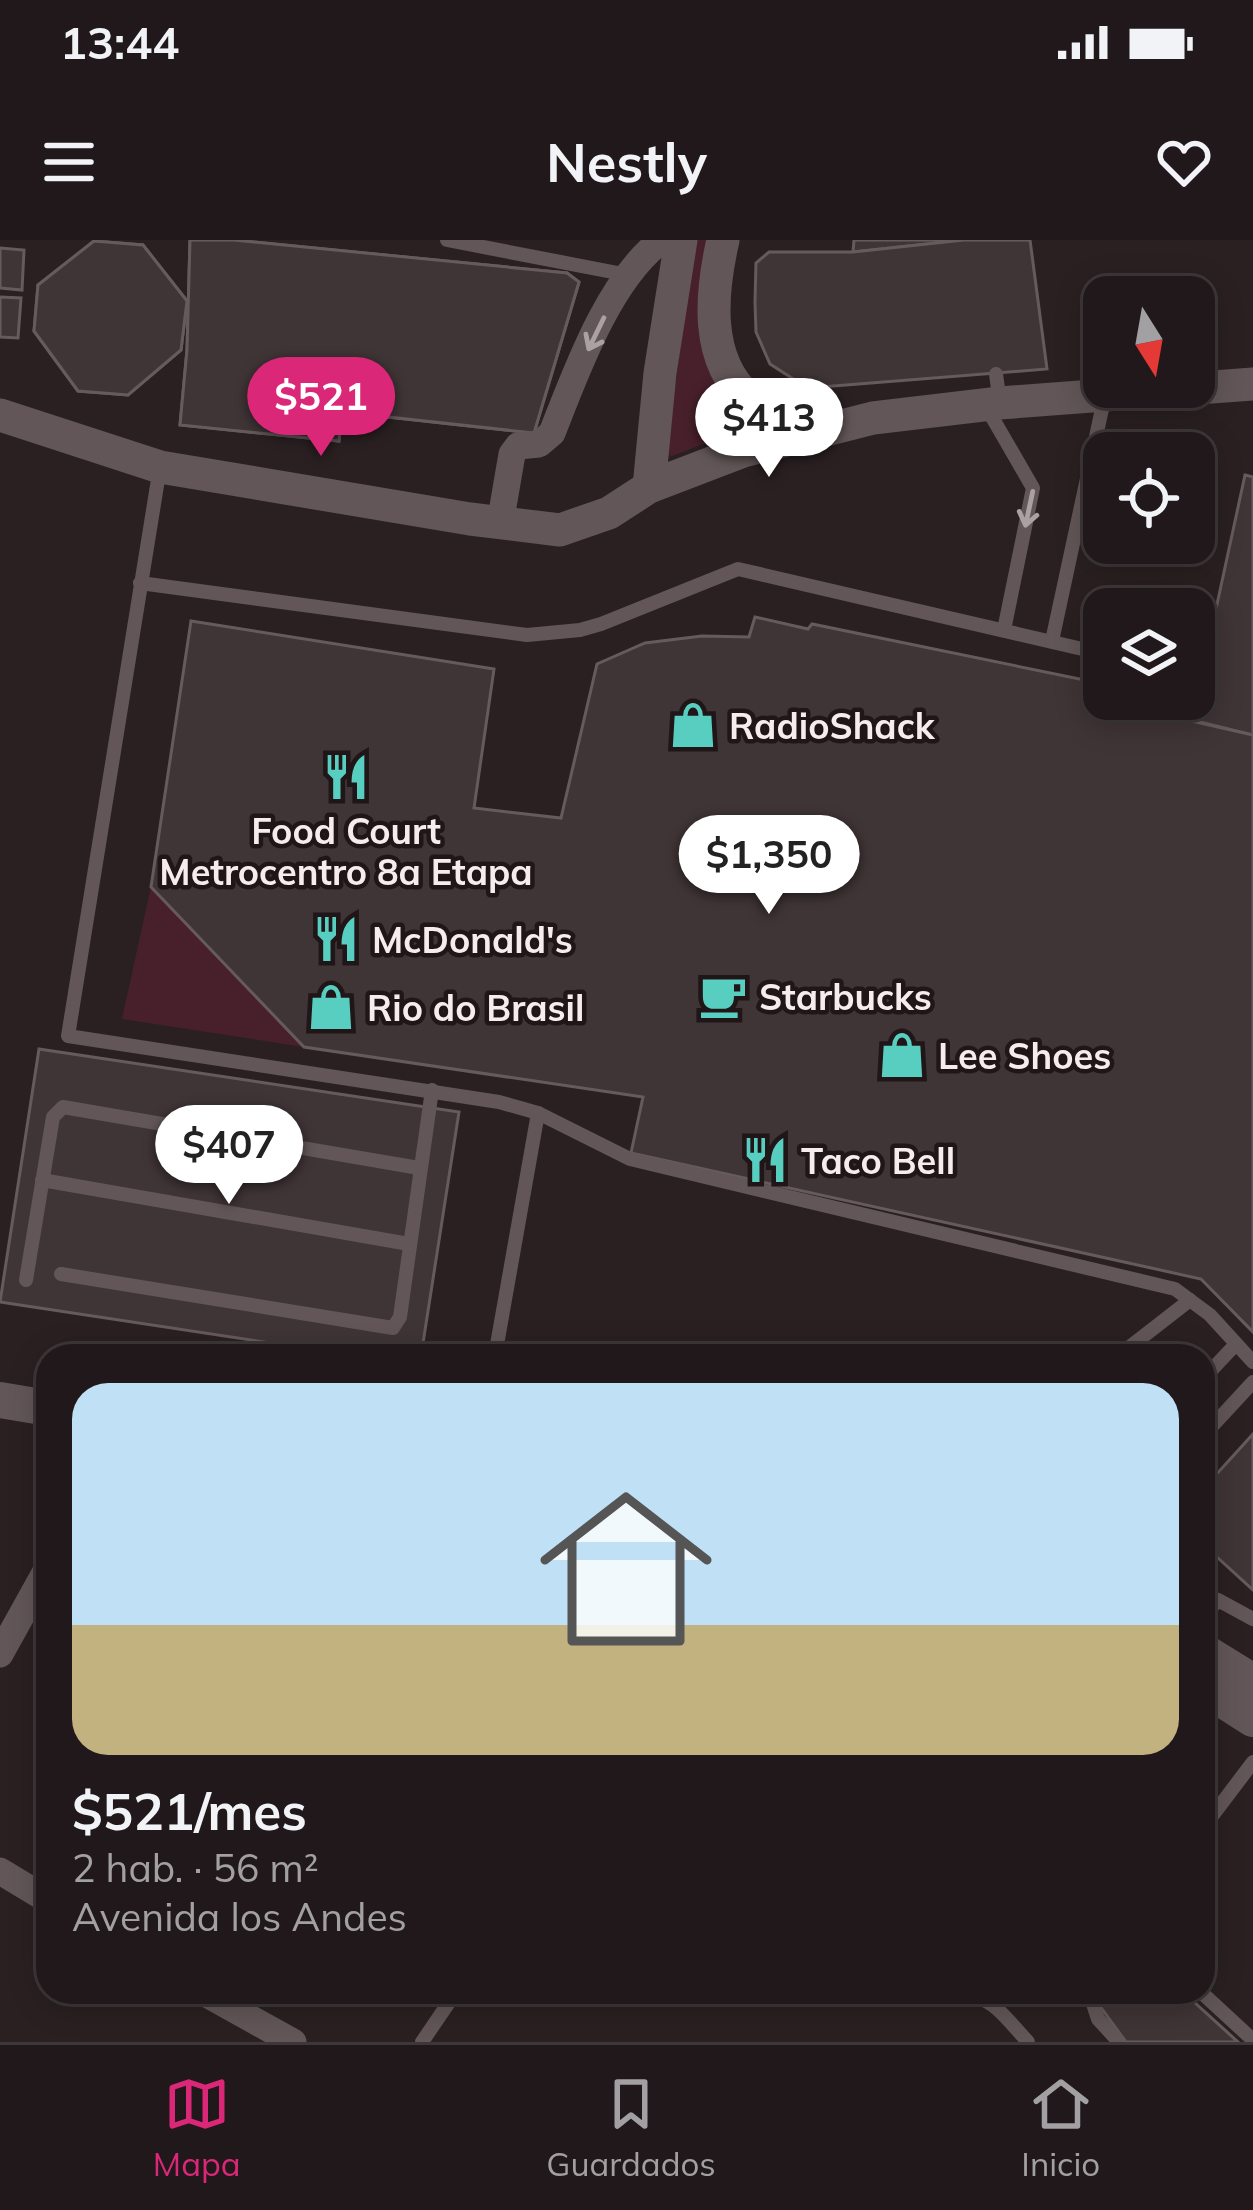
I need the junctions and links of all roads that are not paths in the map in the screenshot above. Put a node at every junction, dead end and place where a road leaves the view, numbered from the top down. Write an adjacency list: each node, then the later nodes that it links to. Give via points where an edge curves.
1 (447, 240): 5 (lane)
2 (662, 240): 5 (street)
3 (681, 240): 14 (street)
4 (723, 240): 12 (street, via 712,302 719,354 734,386 777,421)
5 (628, 275): 15 (street, one-way to 15, via 552,433 512,454)
6 (1253, 384): 7 (street)
7 (1215, 387)
8 (994, 394): 9 (street); 12 (street); 17 (lane, one-way to 17, via 1033,488)
9 (1083, 395)
10 (1102, 408): 18 (lane)
11 (0, 415): 13 (street)
12 (873, 418): 14 (street, via 742,451)
13 (160, 466): 15 (street); 16 (lane)
14 (649, 487): 15 (street, via 609,513 560,530)
15 (500, 524)
16 (140, 583): 17 (lane, via 527,635 601,624 738,569); 20 (lane, via 68,1036)
17 (1004, 630): 18 (lane)
18 (1052, 641): 19 (lane)
19 (1083, 649)
20 (432, 1090): 21 (lane); 22 (lane)
21 (538, 1113): 27 (lane, via 629,1159 1175,1289); 28 (lane)
22 (418, 1168): 23 (lane, via 62,1107 53,1117); 24 (lane)
23 (42, 1180): 24 (lane); 26 (lane)
24 (409, 1244): 25 (lane, via 393,1328)
25 (61, 1274)
26 (26, 1280)
27 (1190, 1300): 29 (lane); 30 (lane)
28 (497, 1344)
29 (1133, 1344)
30 (1236, 1344): 31 (lane); 32 (lane)
31 (1253, 1362)
32 (1215, 1366)
33 (0, 1374): 34 (main road)
34 (36, 1381)
35 (1253, 1382): 38 (lane)
36 (0, 1400): 37 (main road)
37 (36, 1406)
38 (1215, 1423)
39 (36, 1590): 42 (street)
40 (1215, 1603): 41 (lane)
41 (1253, 1619)
42 (0, 1654)
43 (1215, 1658): 44 (main road)
44 (1253, 1682)
45 (1215, 1694): 46 (main road)
46 (1253, 1718)
47 (1253, 1762): 48 (lane)
48 (1215, 1812)
49 (0, 1871): 50 (street)
50 (36, 1893)
51 (224, 2004): 57 (street)
52 (448, 2004): 58 (lane)
53 (994, 2004): 59 (lane)
54 (1093, 2004): 60 (lane)
55 (1214, 2004): 56 (lane)
56 (1253, 2040)
57 (292, 2042)
58 (422, 2042)
59 (1028, 2042)
60 (1119, 2042)

